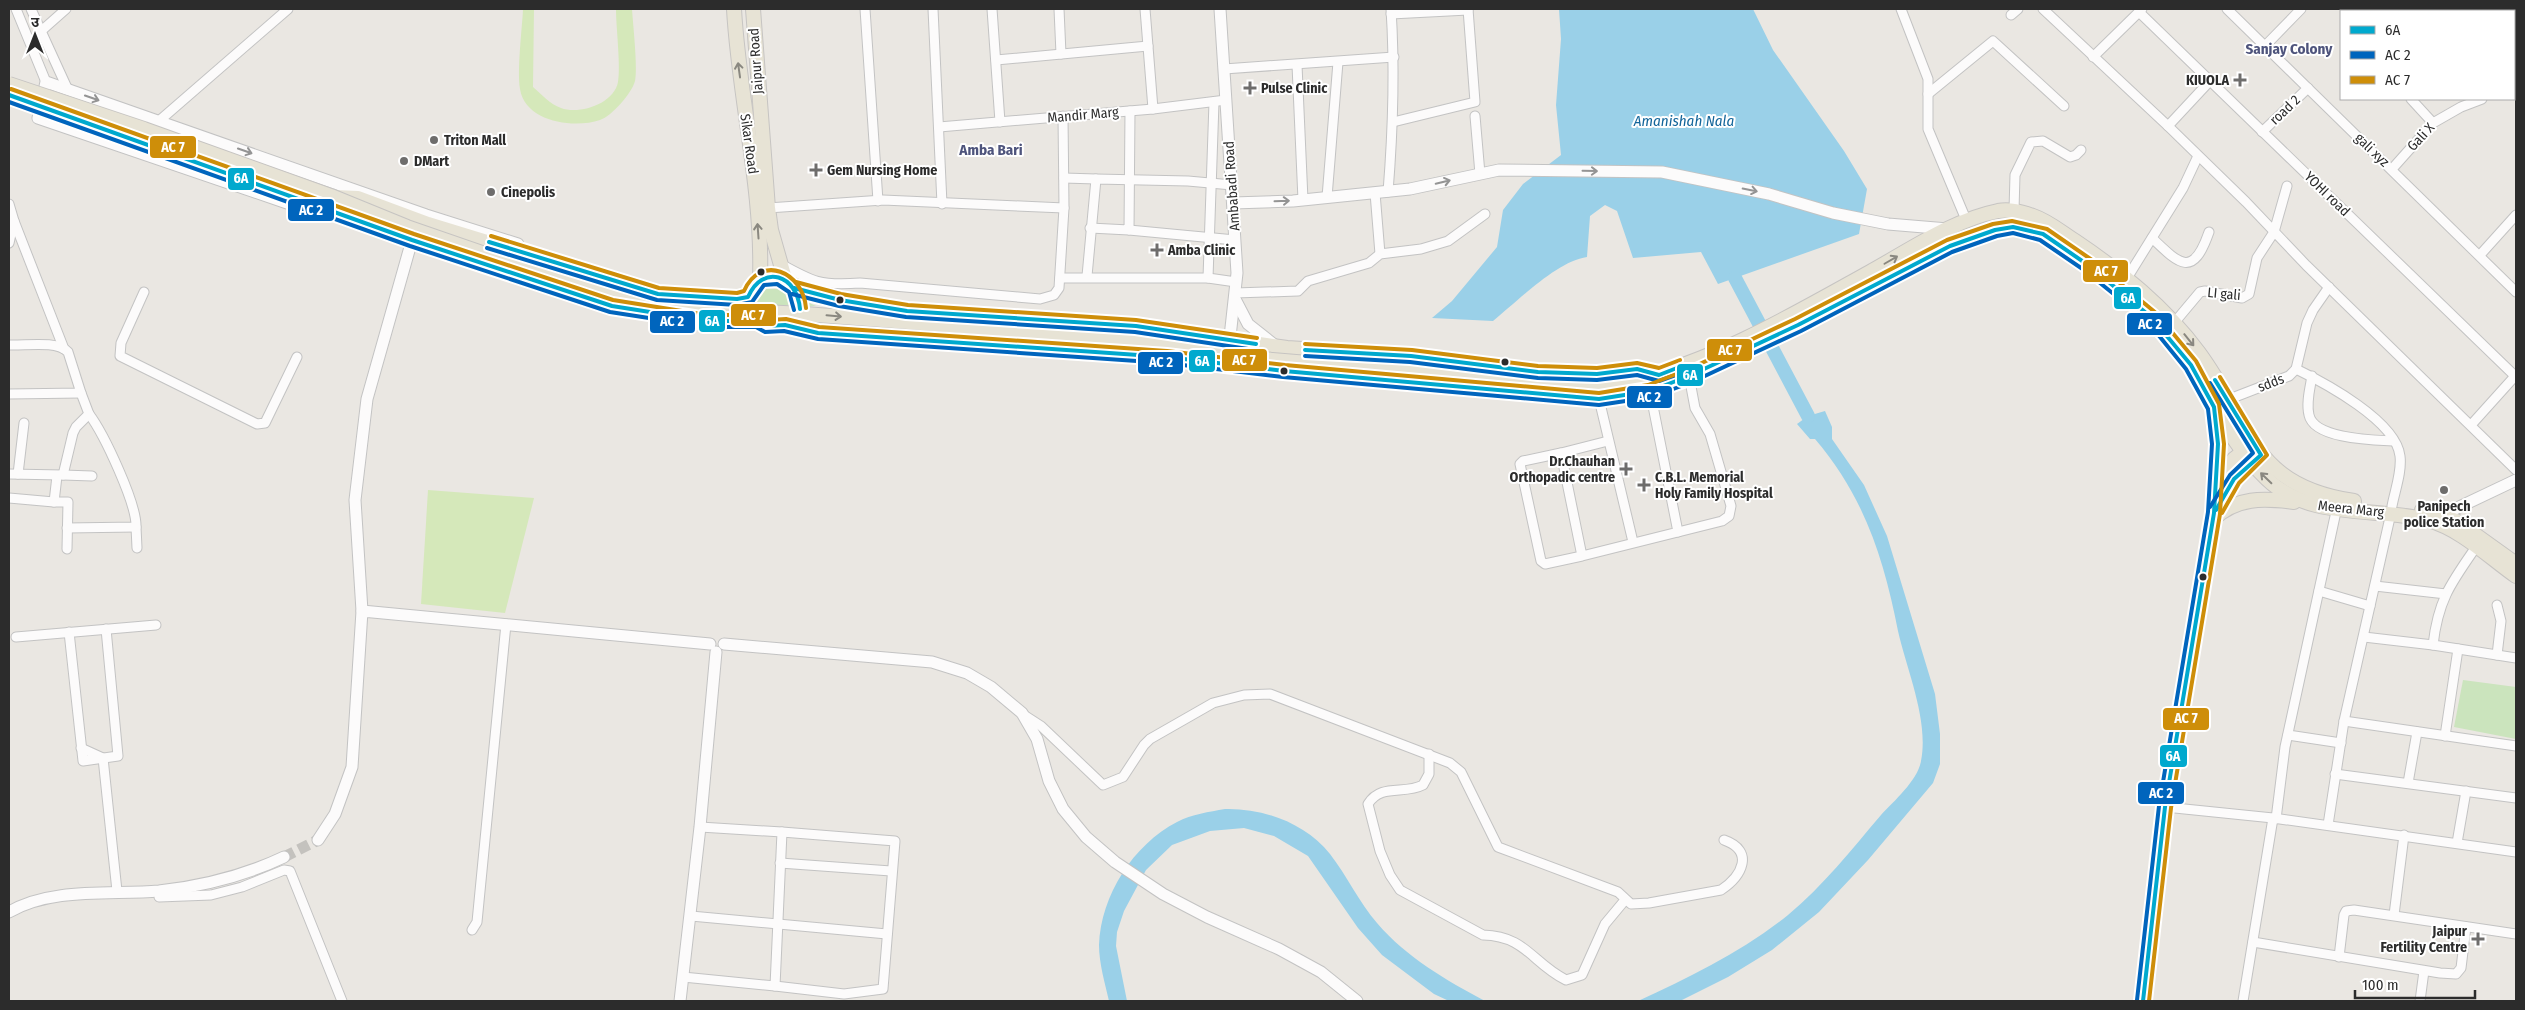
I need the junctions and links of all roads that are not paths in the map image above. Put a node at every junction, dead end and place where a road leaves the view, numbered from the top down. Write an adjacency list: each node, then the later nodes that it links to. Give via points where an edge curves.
1 (16, 9): 20 (street)
2 (66, 9): 21 (street)
3 (288, 9): 47 (street)
4 (734, 9): 99 (main road, Sikar Road, one-way to 4, via 754,170 738,65)
5 (753, 9): 74 (main road, Jaipur Road)
6 (865, 9): 69 (street)
7 (933, 9): 52 (street)
8 (992, 9): 27 (street)
9 (1059, 9): 24 (street)
10 (1145, 9): 22 (street)
11 (1220, 9): 30 (street, Ambabadi Road)
12 (1901, 9): 36 (street, via 1928,79)
13 (2043, 9): 26 (street)
14 (2227, 9): 23 (street, gali xyz)
15 (2301, 9): 23 (street)
16 (1468, 10): 18 (street); 49 (street, via 1475,102)
17 (2141, 10): 26 (street); 32 (street, YOHI road)
18 (1391, 12): 25 (street)
19 (32, 13): 20 (street); 21 (street)
20 (23, 23): 31 (street)
21 (40, 32): 35 (street)
22 (1148, 46): 24 (street); 43 (street)
23 (2265, 46): 34 (street, gali xyz)
24 (1061, 54): 27 (street)
25 (1394, 57): 28 (street); 49 (street)
26 (2093, 57): 51 (street)
27 (996, 60): 48 (street)
28 (1338, 62): 29 (street); 67 (street)
29 (1297, 65): 30 (street); 68 (street)
30 (1224, 69): 38 (street, Ambabadi Road)
31 (46, 82): 35 (street); 71 (street, via 38,118 290,204)
32 (2208, 82): 51 (street); 53 (street, YOHI road)
33 (9, 84): 66 (main road, bridge, via 69,102)
34 (2308, 88): 53 (street, road 2); 56 (street, gali xyz)
35 (68, 90): 47 (street, one-way to 47)
36 (1928, 94): 42 (street, via 1992,41); 80 (street, via 1928,129)
37 (9, 95): 71 (main road, bridge)
38 (1226, 100): 41 (street, Mandir Marg); 62 (street, Ambabadi Road)
39 (2412, 100): 50 (street)
40 (2479, 100): 50 (street, Gali X)
41 (1214, 102): 43 (street, Mandir Marg); 61 (street)
42 (2064, 106)
43 (1153, 109): 44 (street, Mandir Marg)
44 (1130, 111): 45 (street, Mandir Marg); 60 (street)
45 (1063, 116): 48 (street, Mandir Marg); 58 (street)
46 (1475, 116): 57 (street)
47 (159, 120): 94 (street, one-way to 94, via 426,215 589,267)
48 (1000, 122): 52 (street, Mandir Marg)
49 (1394, 122): 64 (street)
50 (2433, 123): 56 (street, Gali X)
51 (2168, 126): 55 (street)
52 (939, 127): 73 (street)
53 (2262, 132): 121 (street, YOHI road)
54 (2081, 150): 76 (street, via 2070,157 2042,142 2031,142 2014,175)
55 (2198, 156): 85 (street); 87 (street, via 2183,188)
56 (2392, 169): 92 (street, gali xyz)
57 (1480, 174): 64 (street, one-way to 57); 83 (street, one-way to 83, via 1517,169 1662,172 1769,194 1833,213 1888,224)
58 (1064, 178): 59 (street); 75 (street)
59 (1096, 178): 60 (street); 81 (street)
60 (1129, 179): 61 (street); 82 (street)
61 (1213, 182): 62 (street); 86 (street)
62 (1232, 185): 70 (street, Ambabadi Road)
63 (2287, 186): 85 (street)
64 (1388, 192): 65 (street)
65 (1375, 193): 67 (street); 91 (street)
66 (331, 196): 94 (main road, via 358,198 428,224); 118 (main road, one-way to 118, bridge, via 407,227 592,291 658,305 1183,344 1262,359 1583,384)
67 (1327, 197): 68 (street)
68 (1303, 200): 70 (street, one-way to 68)
69 (878, 201): 73 (street); 74 (street)
70 (1233, 202): 89 (street, Ambabadi Road)
71 (311, 203): 88 (main road)
72 (9, 204): 79 (street)
73 (942, 204): 75 (street)
74 (768, 208): 93 (main road, Jaipur Road)
75 (1064, 208): 96 (street)
76 (2014, 210): 80 (main road); 98 (main road, via 2050,224)
77 (1485, 214): 91 (street, via 1448,241)
78 (2516, 215): 92 (street)
79 (14, 221): 90 (street); 112 (street)
80 (1967, 222): 83 (main road)
81 (1090, 228): 82 (street); 95 (street)
82 (1129, 230): 86 (street)
83 (1949, 230): 110 (main road, one-way to 83, via 1786,316)
84 (2209, 232): 87 (street, via 2202,252 2188,263 2173,259)
85 (2274, 232): 101 (street); 107 (street, LI gali, via 2257,258 2246,298 2200,292)
86 (1210, 237): 89 (street); 97 (street)
87 (2152, 238): 98 (street)
88 (412, 240): 106 (main road, via 612,306 707,321); 164 (street, via 366,399 355,500)
89 (1235, 240): 102 (street, Ambabadi Road)
90 (9, 243)
91 (1380, 254): 102 (street, via 1370,263 1308,281 1298,291)
92 (2480, 255): 104 (street, gali xyz)
93 (779, 263): 96 (street, via 813,281 831,285 860,283 1040,299 1054,295); 100 (main road)
94 (600, 276): 105 (main road, via 658,294 723,300)
95 (1087, 276): 96 (street); 97 (street)
96 (1060, 278)
97 (1208, 278): 102 (street)
98 (2127, 278): 107 (main road)
99 (760, 279): 100 (main road, via 773,276); 105 (main road)
100 (789, 284): 108 (main road, via 800,298 800,309 796,317); 109 (main road, via 840,300 907,311 1136,326)
101 (2329, 287): 116 (street, sdds, via 2307,323); 130 (street)
102 (1235, 291): 109 (street, Ambabadi Road); 113 (street, via 1248,324)
103 (144, 292): 114 (street, via 121,343 120,356 258,424 265,423)
104 (2516, 292)
105 (748, 297): 106 (main road, via 751,314)
106 (758, 321): 108 (main road, via 766,326)
107 (2174, 323): 126 (main road, one-way to 126, via 2200,355)
108 (785, 325): 115 (main road, via 818,333 1168,356)
109 (1230, 341): 113 (main road); 115 (street, Ambabadi Road)
110 (1748, 343): 118 (main road); 119 (main road); 127 (main road, Meera Marg, via 1798,325 1950,246 1995,230 2014,227 2043,234 2088,265 2151,317 2191,365)
111 (9, 345): 112 (street)
112 (64, 348): 123 (street)
113 (1282, 348): 117 (main road); 118 (main road, via 1411,356 1538,372 1597,374 1637,369)
114 (297, 357)
115 (1227, 363): 117 (main road)
116 (2296, 369): 120 (street); 126 (street, sdds, via 2284,380)
117 (1284, 371): 125 (main road)
118 (1659, 375)
119 (1688, 376): 122 (main road); 151 (street, via 1695,408 1710,434 1731,506 1729,516 1722,521)
120 (2312, 376): 132 (street, via 2374,416); 132 (street, via 2309,417 2315,426 2327,432)
121 (2515, 376): 130 (street)
122 (1650, 391): 125 (main road); 151 (street)
123 (81, 393): 124 (street); 128 (street)
124 (9, 394)
125 (1599, 399): 131 (street)
126 (2227, 400): 134 (main road)
127 (2214, 407): 134 (main road, Meera Marg); 140 (main road, via 2218,444)
128 (89, 414): 137 (street, via 73,433); 150 (street, via 101,431 134,510)
129 (24, 423): 136 (street)
130 (2471, 425): 135 (street)
131 (1608, 441): 133 (street); 152 (street)
132 (2393, 441): 145 (street, via 2398,448 2400,465)
133 (1561, 453): 156 (street); 156 (street, via 1523,461 1519,468 1540,561 1545,564)
134 (2252, 453): 140 (main road, via 2225,470); 143 (main road, Meera Marg, one-way to 134, via 2281,492); 145 (main road, Meera Marg, via 2308,491); 147 (main road, via 2230,483)
135 (2516, 470)
136 (14, 474): 137 (street)
137 (60, 476): 138 (street); 142 (street)
138 (92, 476)
139 (2516, 480): 146 (street)
140 (2216, 485): 147 (main road)
141 (9, 498): 142 (street)
142 (54, 502): 149 (street, via 68,502)
143 (2307, 503): 144 (main road, Meera Marg); 147 (main road, via 2246,501)
144 (2337, 508): 145 (main road, Meera Marg); 160 (street)
145 (2392, 510): 146 (main road, Meera Marg); 148 (main road, Meera Marg); 159 (street)
146 (2443, 515): 148 (street); 157 (main road, Meera Marg)
147 (2214, 516): 191 (main road)
148 (2429, 521): 153 (main road, Meera Marg, via 2446,527)
149 (67, 528): 150 (street); 155 (street)
150 (136, 528): 154 (street)
151 (1678, 532): 152 (street)
152 (1633, 542): 156 (street)
153 (2476, 547): 158 (main road, Meera Marg); 161 (street)
154 (137, 548)
155 (67, 549)
156 (1582, 556)
157 (2516, 564)
158 (2516, 576)
159 (2375, 586): 161 (street); 163 (street)
160 (2319, 591): 163 (street); 179 (street)
161 (2446, 594): 171 (street, via 2436,616)
162 (2497, 605): 174 (street, via 2501,622)
163 (2370, 606): 170 (street)
164 (362, 611): 165 (street); 197 (street, via 352,767 335,814)
165 (506, 624): 172 (street); 212 (street, via 477,922)
166 (156, 625): 167 (street)
167 (106, 629): 168 (street); 184 (street, via 118,756)
168 (69, 632): 169 (street); 184 (street, via 83,761)
169 (16, 637)
170 (2364, 637): 171 (street); 177 (street)
171 (2433, 644): 173 (street)
172 (717, 647): 176 (street, via 932,662 967,673 991,687); 194 (street)
173 (2458, 649): 174 (street); 180 (street)
174 (2497, 655): 175 (street)
175 (2516, 658)
176 (1022, 713): 183 (street, via 1103,785 1123,777 1150,740 1213,703 1244,695 1270,694); 222 (street, via 1037,739 1049,781 1063,809 1086,837 1115,862 1163,894 1321,972)
177 (2344, 722): 178 (street); 181 (street)
178 (2417, 732): 180 (street); 188 (street)
179 (2288, 735): 181 (street); 192 (street)
180 (2445, 736): 182 (street)
181 (2341, 743): 187 (street)
182 (2516, 746)
183 (1429, 754): 185 (street); 186 (street)
184 (103, 758): 204 (street)
185 (1439, 759): 186 (street); 206 (street, via 1460,772 1498,847 1618,892)
186 (1429, 767): 206 (street, via 1423,785 1407,790 1383,791 1368,804 1380,851 1400,890 1483,935 1496,935 1516,942 1566,980 1582,975 1605,924)
187 (2335, 774): 188 (street); 193 (street)
188 (2408, 783): 189 (street)
189 (2466, 791): 190 (street); 199 (street)
190 (2516, 798)
191 (2165, 807): 192 (street); 223 (main road)
192 (2275, 818): 193 (street); 215 (street)
193 (2328, 825): 196 (street)
194 (700, 827): 195 (street); 209 (street)
195 (782, 832): 202 (street); 203 (street, via 894,841)
196 (2404, 835): 199 (street); 208 (street)
197 (318, 840)
198 (1724, 840): 206 (street, via 1736,844 1742,854 1742,868 1736,878 1721,890 1649,903 1631,904)
199 (2457, 843): 200 (street)
200 (2516, 852)
201 (284, 857): 204 (street, via 218,882 158,891)
202 (780, 863): 203 (street); 210 (street)
203 (891, 871): 213 (street)
204 (117, 891): 207 (street, via 34,901)
205 (159, 897): 220 (street, via 211,895 284,870 290,871)
206 (1626, 900)
207 (9, 912)
208 (2394, 914): 211 (street); 216 (street, via 2346,911)
209 (691, 916): 210 (street); 218 (street)
210 (776, 923): 213 (street); 219 (street)
211 (2466, 927): 214 (street); 217 (street, via 2461,968 2456,974)
212 (472, 930)
213 (887, 934): 219 (street, via 883,989 844,994)
214 (2516, 934)
215 (2253, 942): 216 (street); 224 (street)
216 (2339, 957): 217 (street)
217 (2424, 971): 225 (street)
218 (683, 977): 219 (street); 221 (street)
219 (775, 986)
220 (342, 1001)
221 (680, 1001)
222 (1357, 1001)
223 (2143, 1001)
224 (2243, 1001)
225 (2420, 1001)

